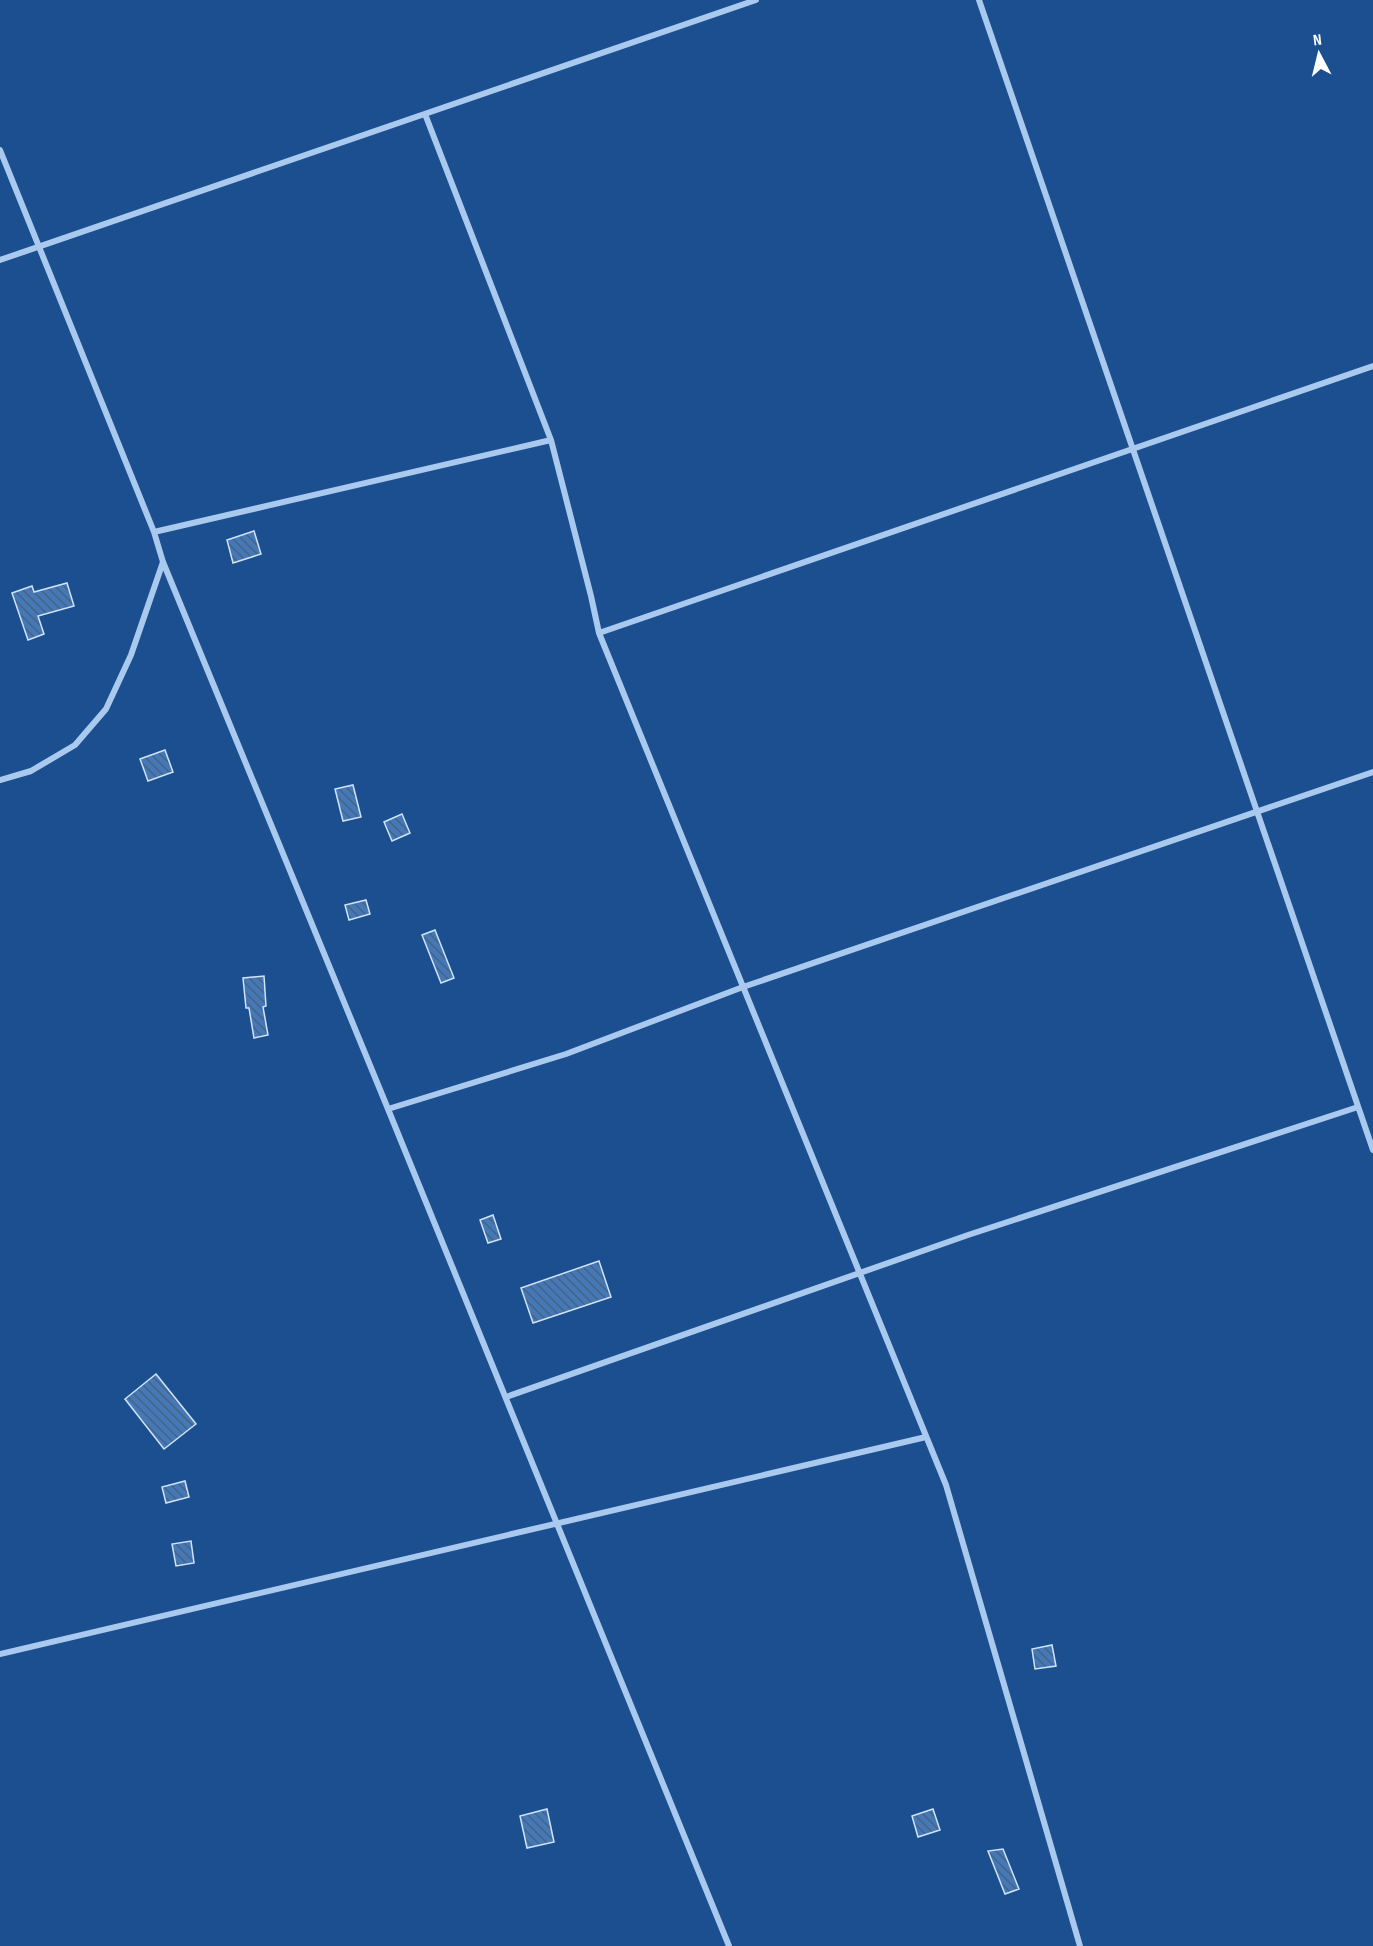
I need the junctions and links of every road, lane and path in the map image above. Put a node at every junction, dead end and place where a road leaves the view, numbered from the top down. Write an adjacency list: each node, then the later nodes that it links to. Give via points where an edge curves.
1 (756, 0): 3 (street)
2 (979, 0): 9 (street)
3 (425, 114): 5 (street); 8 (street)
4 (0, 150): 5 (street)
5 (38, 247): 6 (street); 10 (street)
6 (0, 260)
7 (1373, 366): 9 (street)
8 (551, 440): 10 (street); 12 (street)
9 (1133, 449): 12 (street); 15 (street)
10 (154, 532): 11 (street)
11 (163, 562): 14 (street, via 131,655 106,709 75,745 31,771); 18 (street)
12 (599, 633): 16 (street)
13 (1373, 772): 15 (street)
14 (0, 780)
15 (1257, 812): 16 (street); 17 (street)
16 (743, 987): 18 (street, via 566,1054); 20 (street)
17 (1358, 1107): 19 (street); 20 (street)
18 (388, 1109): 21 (street)
19 (1373, 1150)
20 (860, 1273): 21 (street); 22 (street)
21 (506, 1397): 23 (street)
22 (926, 1437): 23 (street); 26 (street, via 946,1485)
23 (557, 1524): 24 (street); 25 (street)
24 (0, 1654)
25 (729, 1946)
26 (1080, 1946)

